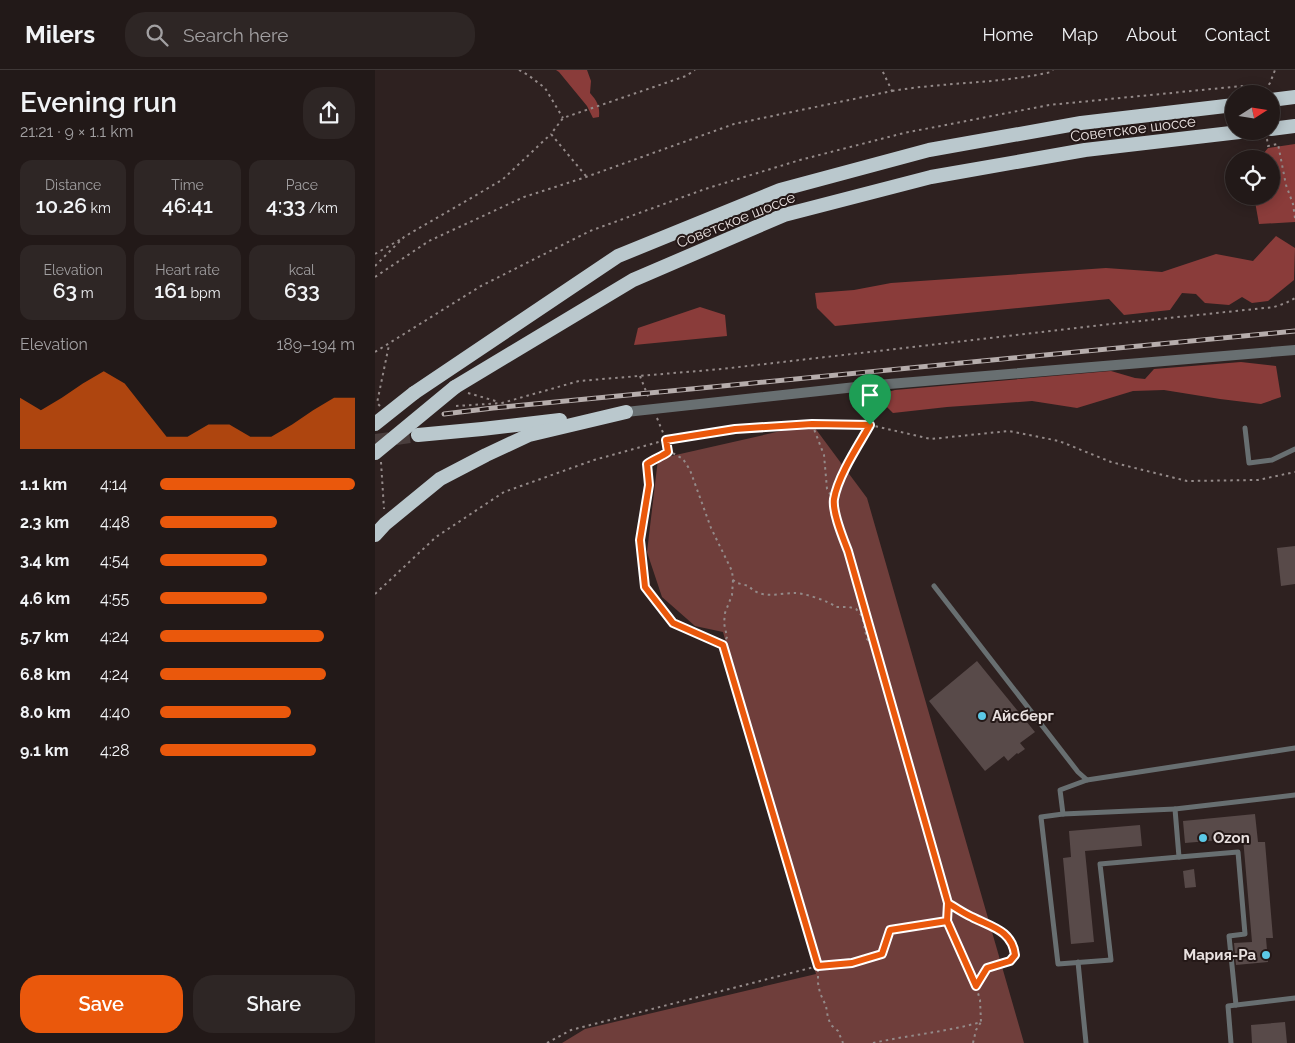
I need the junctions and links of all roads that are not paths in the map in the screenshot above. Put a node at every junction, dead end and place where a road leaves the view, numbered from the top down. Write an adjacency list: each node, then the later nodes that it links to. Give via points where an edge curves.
1 (1295, 97): 2 (highway)
2 (1280, 99)
3 (1225, 106): 9 (highway, Советское шоссе, bridge, via 1081,123 929,150 780,190 618,256 414,393)
4 (1295, 126): 5 (highway)
5 (1280, 131)
6 (1225, 134): 13 (highway, Советское шоссе, bridge, via 1085,150 931,177 784,215 633,280 455,387)
7 (1295, 350): 8 (street, via 865,386)
8 (626, 412): 11 (highway); 14 (highway, via 529,435 440,480)
9 (375, 424)
10 (1245, 428): 12 (lane, via 1249,463 1272,460)
11 (418, 435)
12 (1295, 448)
13 (378, 459)
14 (375, 535)
15 (934, 586): 17 (lane)
16 (1295, 748): 17 (lane)
17 (1087, 780): 20 (lane, via 1060,790)
18 (1295, 795): 19 (lane)
19 (1175, 809): 20 (lane); 21 (lane)
20 (1063, 814): 22 (lane, via 1041,818 1058,964)
21 (1179, 857): 22 (lane, via 1100,864 1111,960); 24 (lane, via 1238,852 1245,934 1229,936)
22 (1078, 962): 25 (lane)
23 (1295, 998): 24 (lane)
24 (1236, 1005): 26 (lane, via 1227,1006)
25 (1086, 1043)
26 (1231, 1043)

